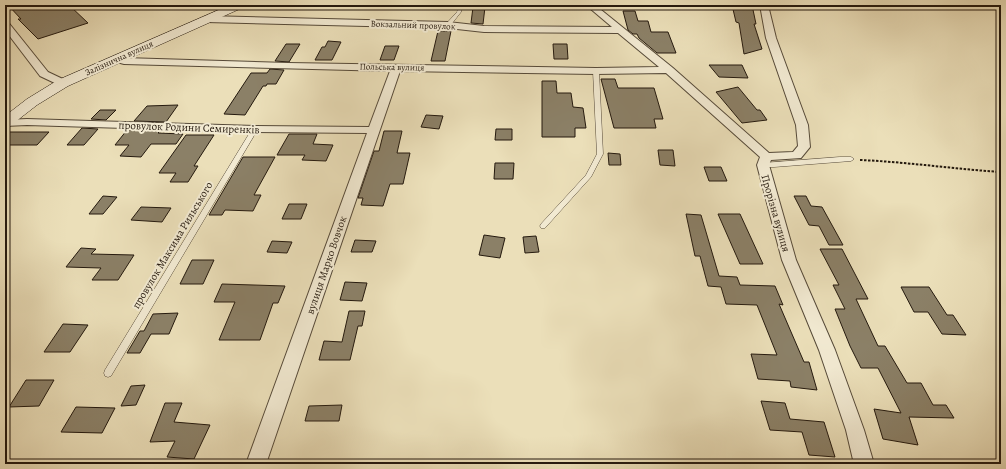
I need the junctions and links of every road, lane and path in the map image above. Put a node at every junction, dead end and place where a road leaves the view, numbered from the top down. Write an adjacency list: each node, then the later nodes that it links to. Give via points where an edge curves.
1 (461, 5): 7 (lane, via 459,12)
2 (590, 5): 8 (street)
3 (764, 5): 18 (street, via 771,38 802,125 804,147 797,155)
4 (236, 6): 5 (street, Залізнична вулиця)
5 (206, 19): 7 (street, Вокзальний провулок); 9 (street, Залізнична вулиця)
6 (5, 24): 13 (street, via 44,74)
7 (448, 25): 8 (street, Вокзальний провулок, via 484,29)
8 (620, 30): 11 (street)
9 (116, 59): 10 (street, Польська вулиця, via 124,62); 13 (street, Залізнична вулиця)
10 (396, 67): 12 (street, Польська вулиця); 16 (street, вулиця Марко Вовчок)
11 (669, 70): 12 (street, Польська вулиця); 18 (street)
12 (596, 71): 20 (lane, via 600,154 589,176)
13 (63, 83): 14 (street, Залізнична вулиця)
14 (5, 123): 15 (street, провулок Родини Семиренків)
15 (255, 129): 16 (street, провулок Родини Семиренків); 21 (lane, провулок Максима Рильського)
16 (373, 130): 22 (street, вулиця Марко Вовчок)
17 (851, 159): 18 (lane, via 786,165); 19 (path)
18 (764, 160): 23 (street, Прорізна вулиця, via 789,260 827,350)
19 (1001, 172)
20 (543, 226)
21 (108, 373)
22 (256, 464)
23 (864, 464)

